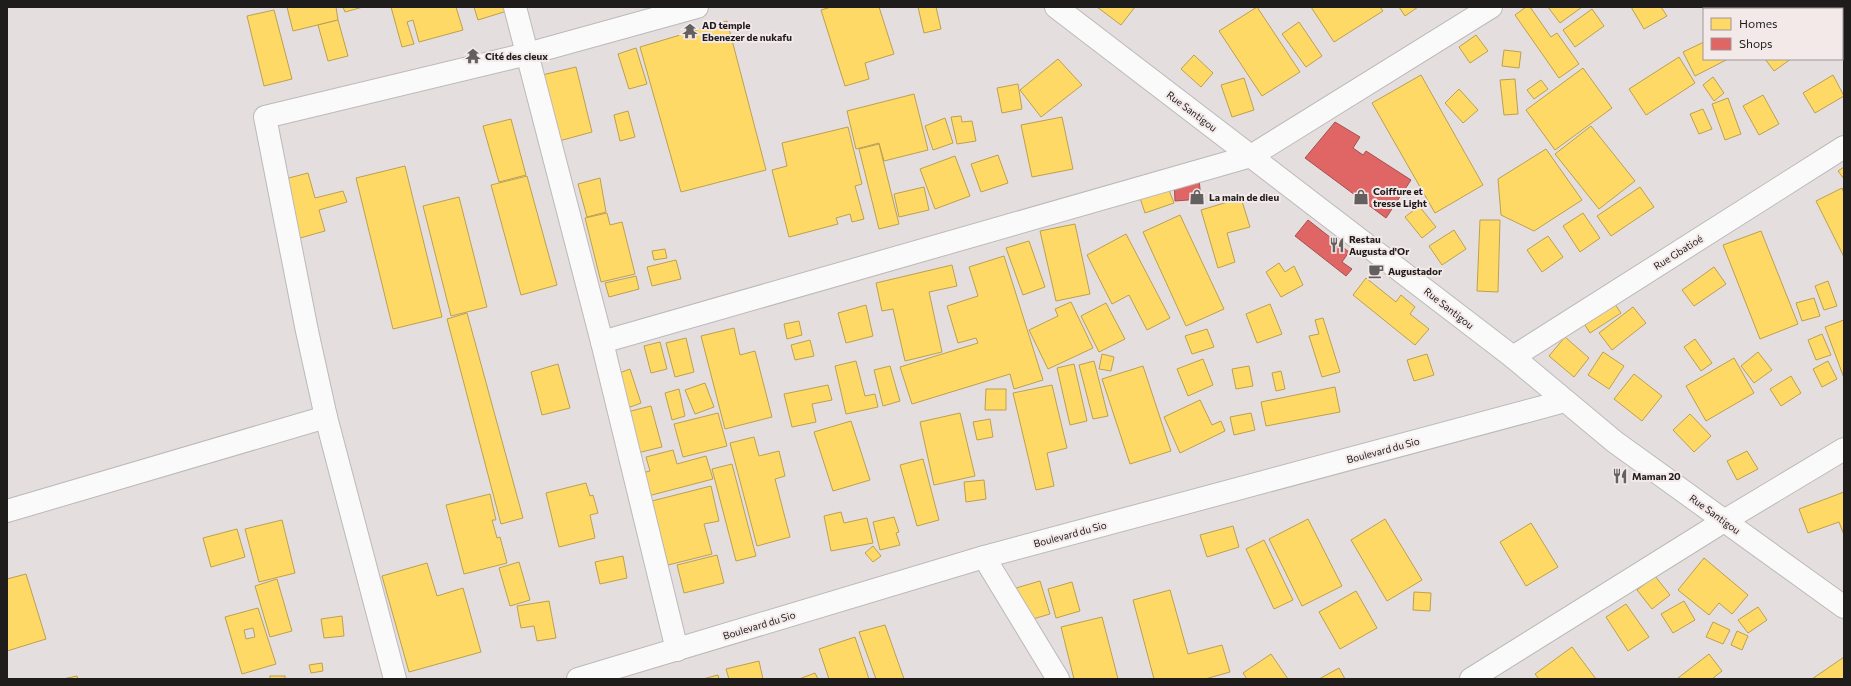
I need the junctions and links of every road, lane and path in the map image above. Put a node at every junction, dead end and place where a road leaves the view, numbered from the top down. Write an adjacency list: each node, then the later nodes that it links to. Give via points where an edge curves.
1 (515, 7): 5 (street)
2 (697, 7): 5 (street)
3 (1056, 7): 7 (street, Rue Santigou)
4 (1492, 7): 7 (street)
5 (527, 54): 8 (street); 11 (street, via 265,117)
6 (1844, 147): 9 (street, Rue Gbatioé)
7 (1251, 156): 8 (street); 9 (street, Rue Santigou)
8 (602, 342): 17 (street)
9 (1513, 357): 10 (street, Rue Santigou)
10 (1565, 400): 14 (street, Rue Santigou, via 1615,442); 15 (street, Boulevard du Sio)
11 (326, 417): 13 (street); 19 (street)
12 (1844, 449): 14 (street)
13 (7, 511)
14 (1724, 521): 16 (street, Rue Santigou); 18 (street)
15 (984, 557): 17 (street, Boulevard du Sio); 21 (street)
16 (1844, 607)
17 (677, 650): 20 (street, Boulevard du Sio)
18 (1497, 672): 22 (street)
19 (395, 679)
20 (578, 679)
21 (1058, 679)
22 (1471, 679)

